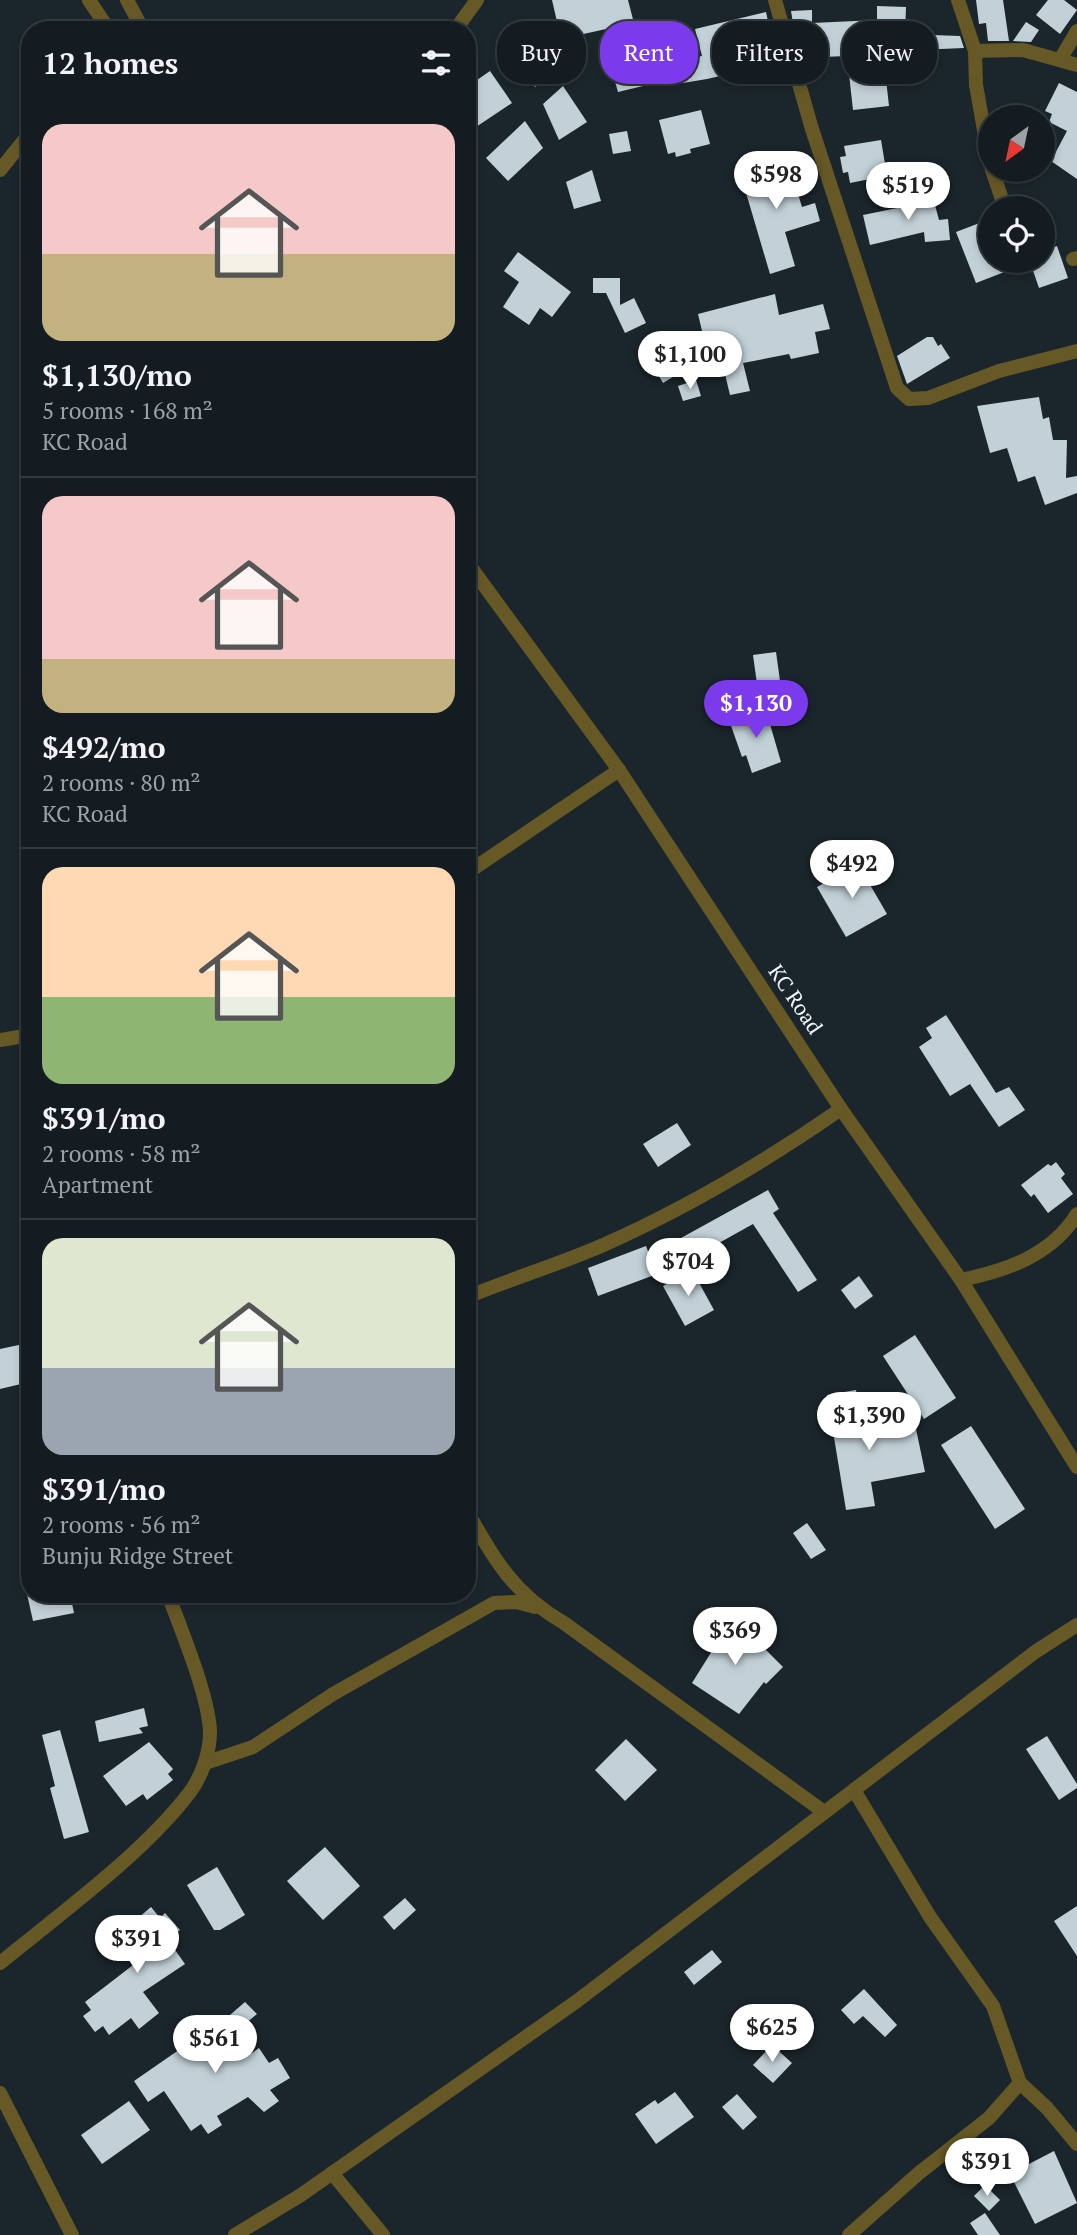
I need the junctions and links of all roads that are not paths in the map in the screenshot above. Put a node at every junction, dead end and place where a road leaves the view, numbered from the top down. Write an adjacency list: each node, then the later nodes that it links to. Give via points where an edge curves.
1 (89, 0): 6 (street)
2 (127, 0): 7 (street)
3 (477, 0): 8 (street)
4 (775, 0): 16 (street, via 897,387 909,399 928,398 1010,368)
5 (958, 0): 10 (street)
6 (103, 21)
7 (139, 21)
8 (462, 21)
9 (1077, 31): 11 (street)
10 (975, 51): 11 (street, via 1023,50); 13 (street)
11 (1060, 58): 12 (street)
12 (1077, 65)
13 (980, 105)
14 (21, 144): 15 (street)
15 (0, 170)
16 (1077, 351)
17 (476, 574): 18 (street, KC Road)
18 (619, 770): 19 (street); 22 (street, KC Road)
19 (476, 867)
20 (21, 1036): 21 (street)
21 (0, 1040)
22 (841, 1109): 24 (street, KC Road); 25 (street, via 796,1141 673,1210 601,1246)
23 (1077, 1214): 24 (street, via 1020,1265)
24 (961, 1280): 26 (street, KC Road)
25 (476, 1294)
26 (1077, 1467)
27 (476, 1528): 29 (street, via 491,1556)
28 (171, 1603): 31 (street, via 210,1731)
29 (536, 1607): 31 (street, via 494,1603 332,1694 253,1747); 33 (street)
30 (1077, 1625): 32 (street)
31 (205, 1763): 34 (street, via 191,1791 148,1837)
32 (854, 1790): 33 (street); 35 (street, via 930,1917 993,2006)
33 (824, 1812): 38 (street, via 578,2001)
34 (0, 1963)
35 (1020, 2083): 37 (street); 42 (street, via 989,2118)
36 (0, 2093): 39 (street)
37 (1077, 2144)
38 (332, 2174): 40 (street); 41 (street)
39 (72, 2235)
40 (234, 2235)
41 (383, 2235)
42 (849, 2235)

